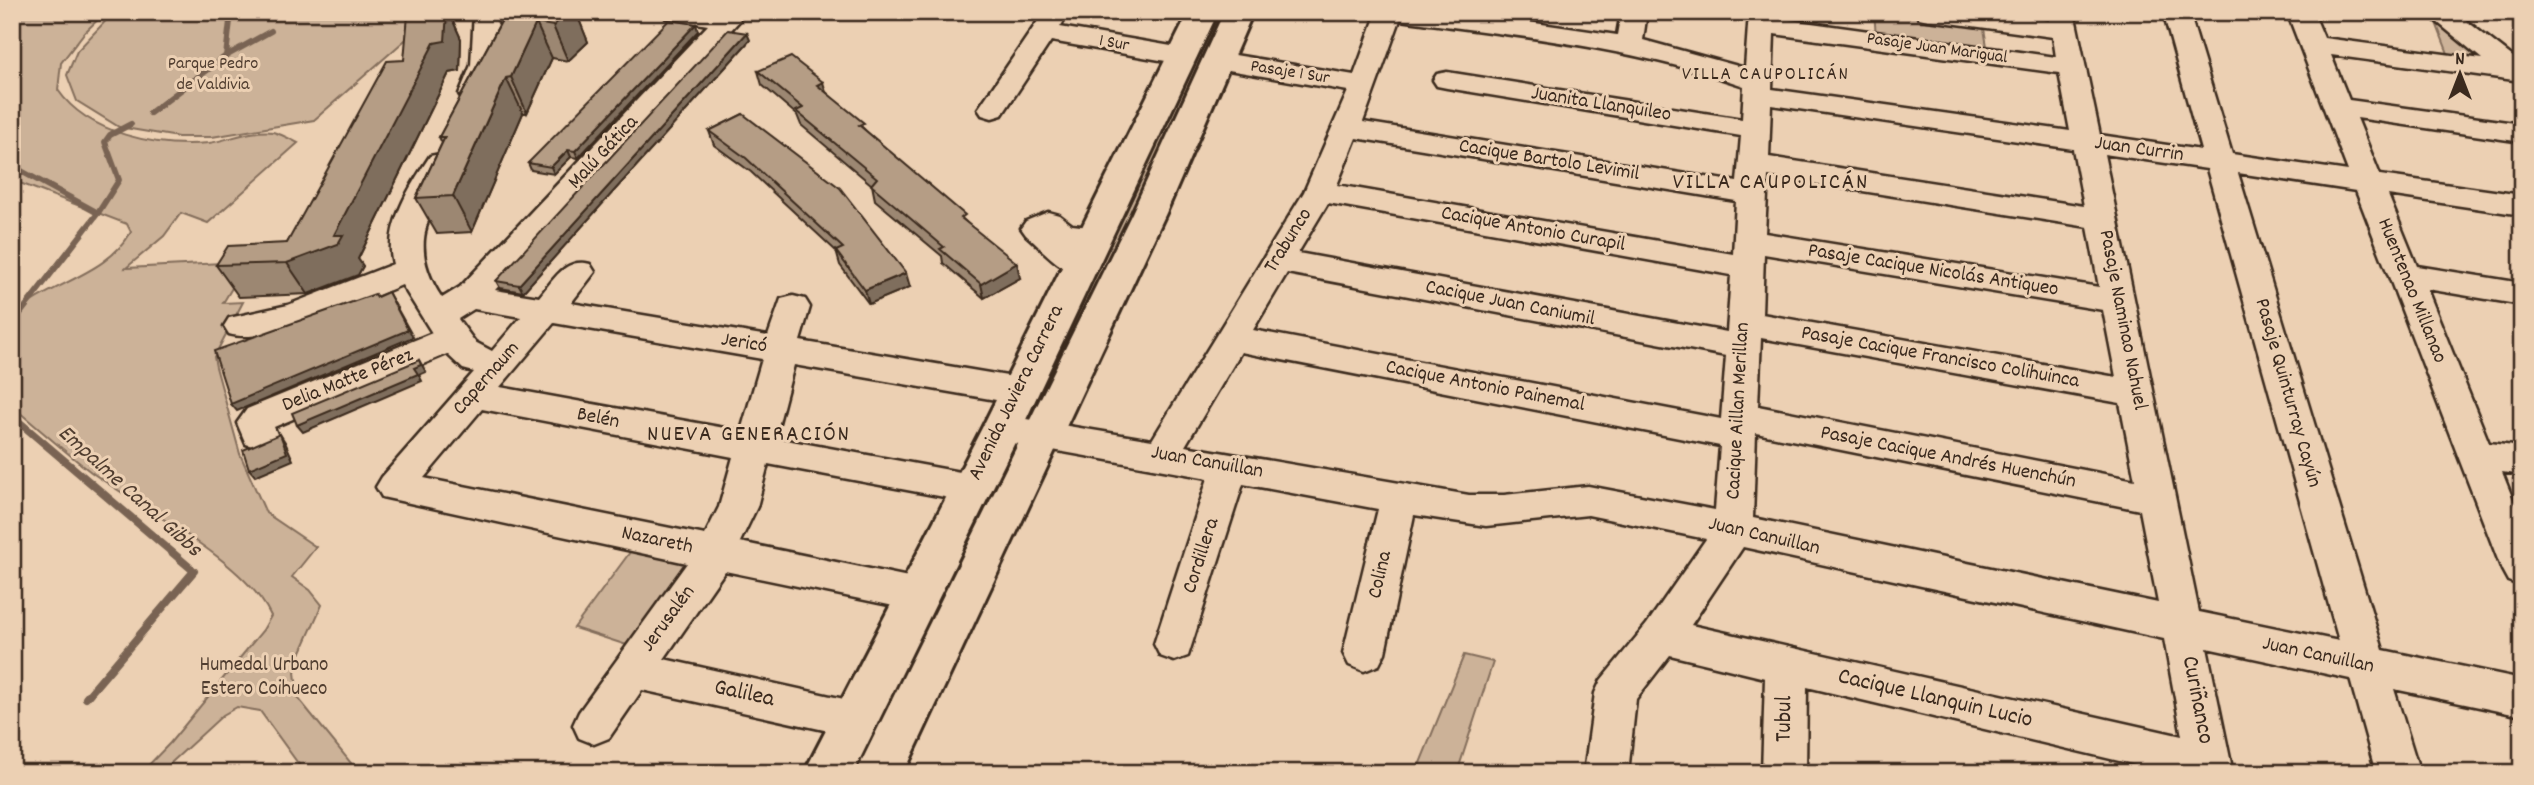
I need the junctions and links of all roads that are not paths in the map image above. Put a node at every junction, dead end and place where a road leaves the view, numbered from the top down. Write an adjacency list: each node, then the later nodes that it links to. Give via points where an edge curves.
1 (495, 12): 13 (street)
2 (675, 12): 48 (street, Malú Gática, via 727,20)
3 (1204, 12): 20 (main road, Avenida Javiera Carrera)
4 (1239, 12): 21 (main road, Avenida Javiera Carrera)
5 (1390, 12): 26 (street, Trabunco)
6 (1399, 12): 15 (street, Juan Currin)
7 (1634, 12): 19 (street)
8 (1928, 12): 17 (street)
9 (2176, 12): 34 (street, Pasaje Quinturray Cayún)
10 (2300, 12): 18 (street, Huentenao Millanao)
11 (2425, 12): 22 (street)
12 (2438, 12): 24 (street)
13 (487, 13): 44 (street, via 485,65 409,227 405,248)
14 (1762, 18): 23 (street, Pasaje Juan Marigual); 27 (street, Cacique Aillan Merillan)
15 (1511, 20): 19 (street, Juan Currin)
16 (1051, 22): 20 (street, 1 Sur); 29 (street)
17 (2062, 22): 23 (street, Pasaje Naminao Nahuel)
18 (2313, 45): 22 (street); 28 (street, Huentenao Millanao)
19 (1628, 47): 27 (street, Juan Currin, via 1711,64)
20 (1183, 56): 41 (main road, Avenida Javiera Carrera)
21 (1217, 60): 26 (street, Pasaje 1 Sur); 60 (main road, Avenida Javiera Carrera, via 1149,213)
22 (2442, 63): 24 (street)
23 (2071, 68): 33 (street, Pasaje Naminao Nahuel)
24 (2518, 75)
25 (1447, 80): 31 (street, Juanita Llanquileo)
26 (1364, 85): 30 (street, Trabunco)
27 (1758, 88): 31 (street, Cacique Aillan Merillan); 33 (street, Juan Currin)
28 (2338, 107): 32 (street); 36 (street, Huentenao Millanao)
29 (992, 109)
30 (1346, 128): 35 (street, Cacique Bartolo Levimil); 37 (street, Trabunco)
31 (1755, 130): 35 (street, Cacique Aillan Merillan)
32 (2522, 133)
33 (2087, 142): 34 (street, Juan Currin); 39 (street, Pasaje Naminao Nahuel)
34 (2220, 161): 36 (street, Juan Currin); 81 (street, Pasaje Quinturray Cayún)
35 (1753, 179): 39 (street, Cacique Bartolo Levimil); 42 (street, Cacique Aillan Merillan)
36 (2368, 183): 38 (street, Juan Currin); 46 (street, Huentenao Millanao)
37 (1319, 192): 42 (street, Cacique Antonio Curapil); 43 (street, Trabunco)
38 (2522, 205)
39 (2102, 219): 49 (street, Pasaje Naminao Nahuel)
40 (1043, 225): 41 (street)
41 (1088, 250): 60 (main road, Avenida Javiera Carrera)
42 (1748, 254): 49 (street, Pasaje Cacique Nicolás Antiqueo); 54 (street, Cacique Aillan Merillan)
43 (1276, 260): 54 (street, Cacique Juan Caniumil); 55 (street, Trabunco)
44 (410, 270): 52 (street, via 294,315); 53 (street)
45 (579, 272): 51 (street, Capernaum)
46 (2405, 275): 47 (street); 64 (street, Huentenao Millanao)
47 (2522, 294)
48 (469, 298): 51 (street, Jericó); 53 (street, Malú Gática)
49 (2118, 301): 58 (street, Pasaje Naminao Nahuel)
50 (793, 307): 56 (street, Jerusalén)
51 (546, 311): 56 (street, Jericó); 57 (street, Capernaum)
52 (241, 326)
53 (446, 326): 57 (street, via 468,356); 62 (street, Delia Matte Pérez, via 260,418 255,423)
54 (1744, 335): 58 (street, Pasaje Cacique Francisco Colihuinca); 61 (street, Cacique Aillan Merillan)
55 (1231, 338): 61 (street, Cacique Antonio Painemal); 65 (street, Trabunco)
56 (782, 350): 60 (street, Jericó); 63 (street, Jerusalén)
57 (500, 365): 59 (street, Capernaum)
58 (2136, 393): 71 (street, Pasaje Naminao Nahuel)
59 (474, 395): 63 (street, Belén); 68 (street, Capernaum)
60 (1021, 418): 65 (street, Juan Canuillan); 69 (main road, Avenida Javiera Carrera); 88 (main road, Avenida Javiera Carrera)
61 (1739, 426): 71 (street, Pasaje Cacique Andrés Huenchún); 72 (street, Cacique Aillan Merillan)
62 (259, 434)
63 (754, 448): 69 (street, Belén); 73 (street, Jerusalén, via 738,507)
64 (2476, 455): 66 (street); 74 (street, Huentenao Millanao)
65 (1161, 456): 67 (street, Juan Canuillan)
66 (2522, 461)
67 (1230, 467): 70 (street, Juan Canuillan); 78 (street, Cordillera)
68 (395, 487): 73 (street, Nazareth)
69 (971, 488): 75 (main road, Avenida Javiera Carrera)
70 (1399, 497): 72 (street, Juan Canuillan, via 1496,513 1584,498); 79 (street, Colina)
71 (2157, 499): 76 (street, Pasaje Naminao Nahuel)
72 (1732, 531): 76 (street, Juan Canuillan); 77 (street, Cacique Aillan Merillan)
73 (715, 554): 75 (street, Nazareth); 82 (street, Jerusalén)
74 (2522, 570)
75 (918, 595): 84 (main road, Avenida Javiera Carrera)
76 (2183, 628): 81 (street, Juan Canuillan); 86 (street, Curiñanco)
77 (1661, 636): 80 (street, Cacique Llanquin Lucio); 89 (street, Cacique Aillan Merillan, via 1616,693)
78 (1174, 644)
79 (1364, 653)
80 (1786, 665): 86 (street, Cacique Llanquin Lucio); 90 (street, Tubul)
81 (2367, 666): 83 (street, Juan Canuillan); 91 (street, Pasaje Quinturray Cayún)
82 (632, 670): 84 (street, Galilea); 85 (street, Jerusalén)
83 (2522, 698)
84 (856, 718): 87 (main road, Avenida Javiera Carrera)
85 (594, 725)
86 (2210, 767)
87 (828, 773)
88 (880, 773)
89 (1606, 773)
90 (1784, 773)
91 (2398, 773)

